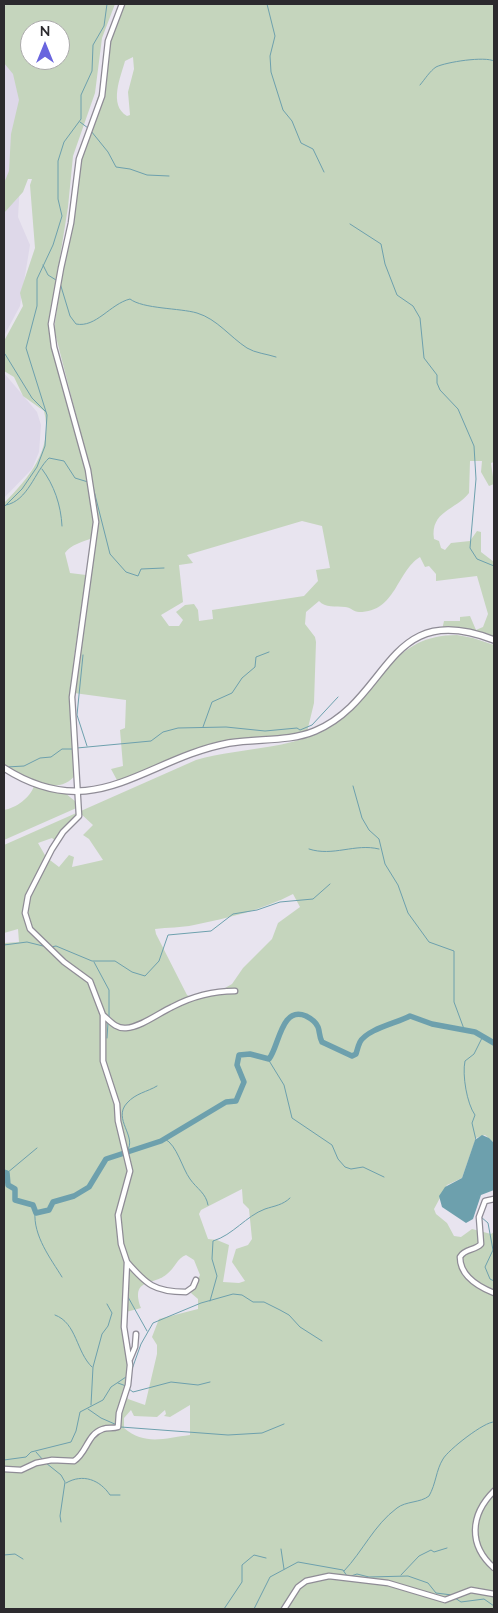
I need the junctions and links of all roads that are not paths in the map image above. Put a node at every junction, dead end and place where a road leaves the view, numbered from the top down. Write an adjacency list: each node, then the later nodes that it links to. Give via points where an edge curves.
1 (122, 4): 4 (street, via 108,42 102,96 79,160 71,223 51,324 54,347 88,470 96,522 72,697)
2 (494, 640): 4 (main road, via 468,632 432,630 418,636 390,658 364,692 338,718 315,731 283,739 229,743 114,786)
3 (4, 768): 4 (main road, via 34,785)
4 (77, 791): 6 (street, via 79,816 52,849 28,896 25,913 30,930 90,982)
5 (235, 991): 6 (street, via 217,991 176,1005 130,1027 117,1026)
6 (103, 1015): 8 (street, via 103,1060 117,1104 130,1171 118,1208)
7 (494, 1199): 10 (street, via 485,1202 480,1210 481,1244 462,1253 460,1262 476,1284)
8 (126, 1262): 9 (street, via 142,1281 165,1290 186,1292); 12 (street, via 124,1327)
9 (196, 1280)
10 (494, 1293)
11 (136, 1334): 12 (street)
12 (130, 1359): 13 (street, via 128,1385 118,1427 102,1430 87,1442 83,1453 74,1461 52,1460 21,1470)
13 (4, 1469)
14 (494, 1490): 15 (street, via 482,1504 475,1537 482,1556)
15 (494, 1568)
16 (494, 1594): 17 (street, via 471,1590 445,1600 388,1583 329,1576 306,1581)
17 (284, 1609)

